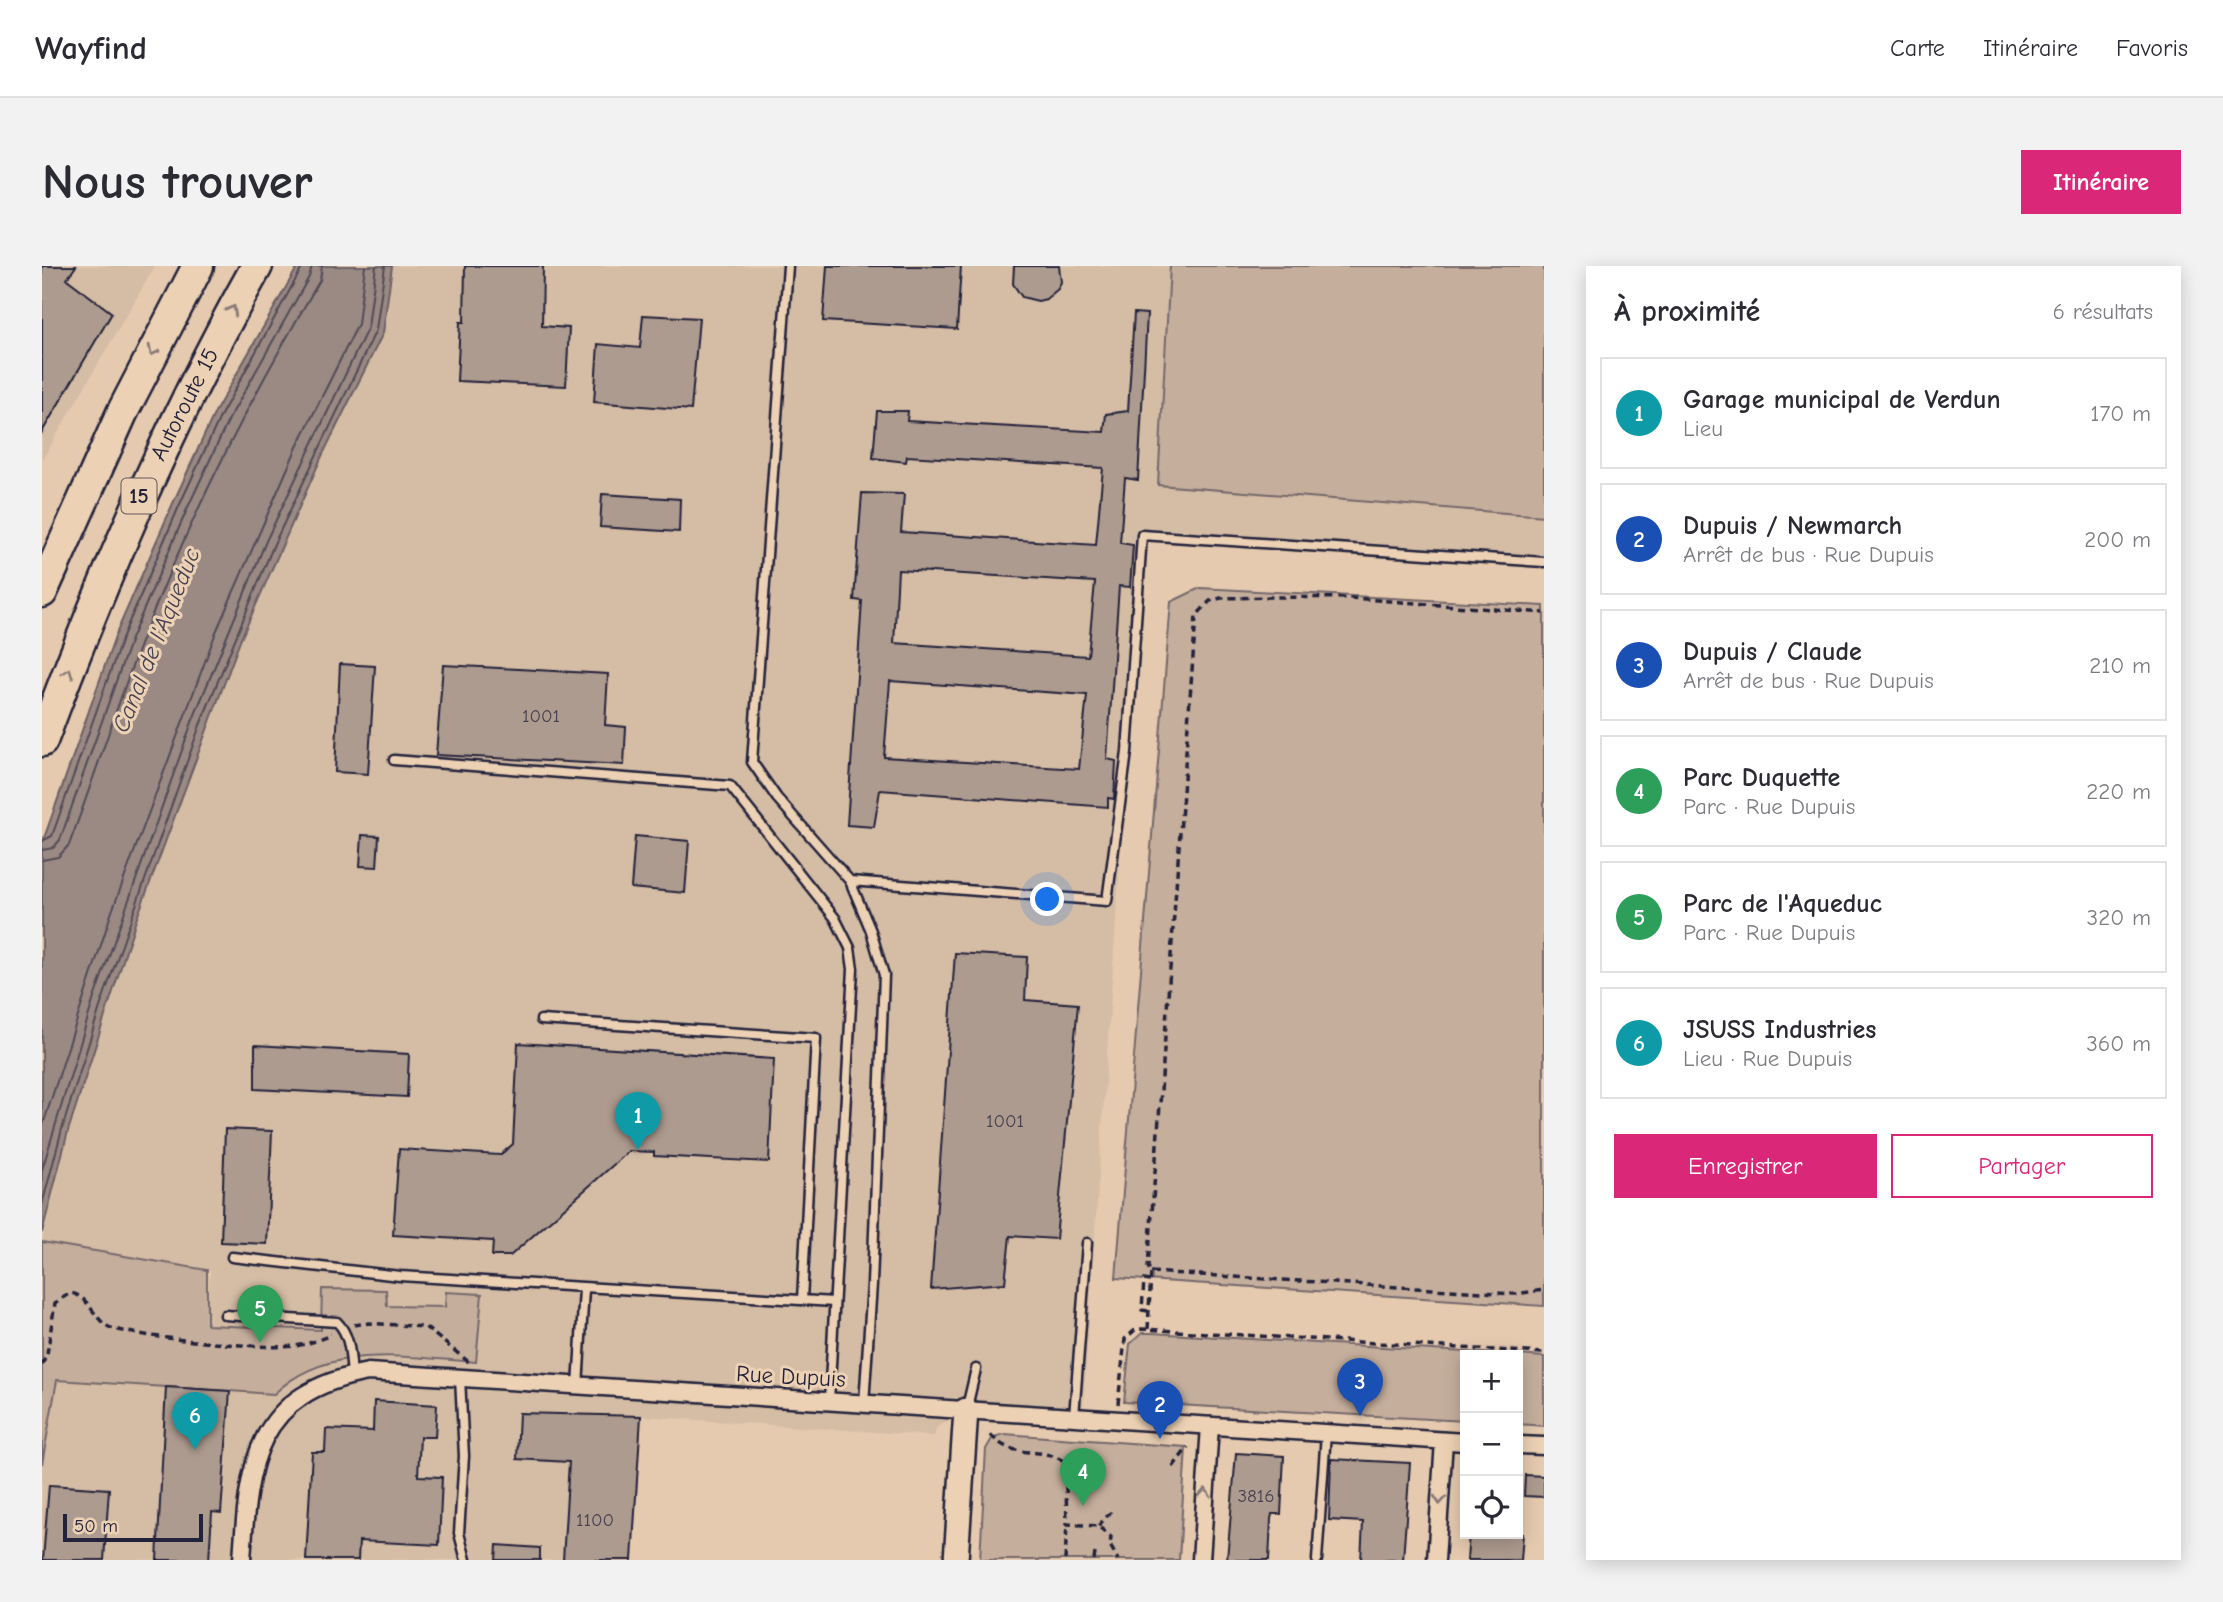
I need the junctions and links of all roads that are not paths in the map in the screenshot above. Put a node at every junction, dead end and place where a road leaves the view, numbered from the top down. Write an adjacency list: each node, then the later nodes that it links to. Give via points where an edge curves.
1 (198, 266): 5 (highway, 15, one-way to 5, via 121,413)
2 (257, 266): 6 (highway, Autoroute 15 / 15, one-way to 2, via 155,462)
3 (788, 266): 8 (lane, via 752,762 777,798)
4 (1544, 562): 8 (lane, via 1142,535 1126,752 1107,901)
5 (43, 590)
6 (43, 740)
7 (394, 760): 14 (lane, via 730,786 835,918 850,948 853,970)
8 (850, 881): 21 (lane, via 884,975)
9 (541, 1020): 13 (lane, via 816,1038)
10 (1087, 1242): 23 (lane)
11 (232, 1257): 12 (lane, via 400,1276)
12 (583, 1289): 13 (lane); 19 (lane)
13 (802, 1300): 14 (lane)
14 (834, 1302): 20 (lane)
15 (225, 1315): 17 (lane, via 337,1322 344,1329)
16 (976, 1369): 22 (lane)
17 (352, 1375): 18 (street, Rue Dupuis, via 384,1372); 30 (street, Rue Dupuis, via 306,1392 282,1412 267,1433 247,1489)
18 (460, 1378): 19 (street, Rue Dupuis); 31 (lane, via 464,1456 459,1532)
19 (578, 1387): 20 (street, Rue Dupuis)
20 (829, 1401): 21 (street, Rue Dupuis)
21 (864, 1404): 22 (street, Rue Dupuis)
22 (966, 1410): 23 (street, Rue Dupuis); 32 (street)
23 (1074, 1417): 24 (street, Rue Dupuis)
24 (1210, 1426): 25 (street, Rue Dupuis); 33 (street, one-way to 24)
25 (1326, 1433): 26 (street, Rue Dupuis); 34 (lane)
26 (1444, 1441): 27 (street, Rue Dupuis); 35 (street, one-way to 35)
27 (1460, 1442)
28 (1523, 1445): 29 (street)
29 (1544, 1447)
30 (242, 1560)
31 (466, 1560)
32 (956, 1560)
33 (1201, 1560)
34 (1317, 1560)
35 (1436, 1560)

